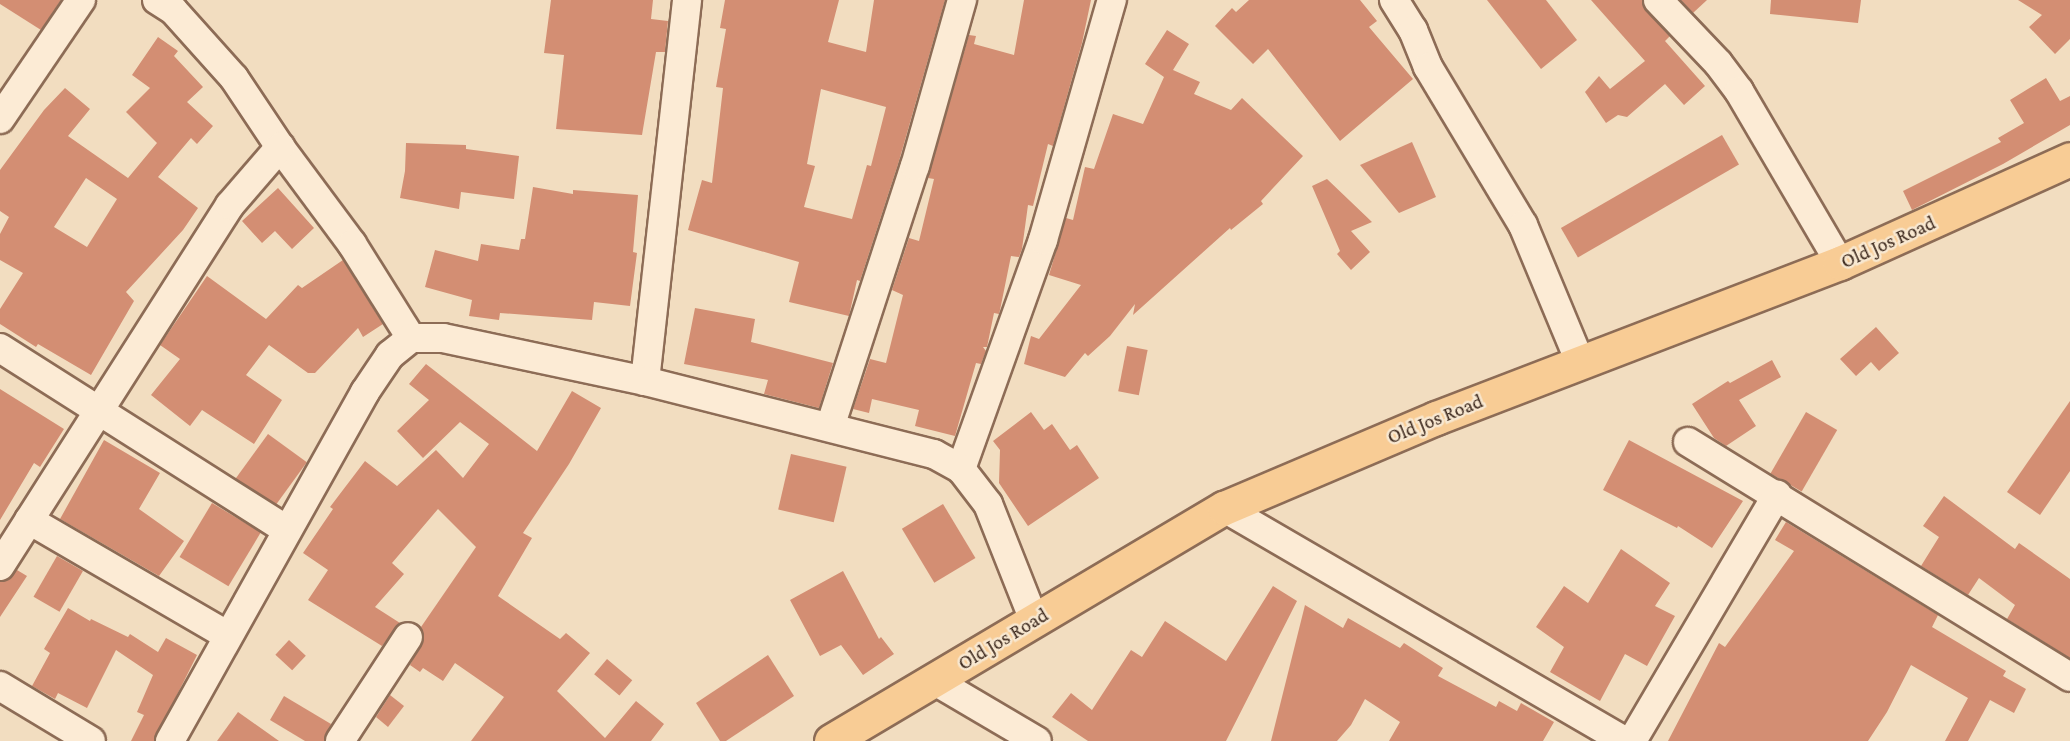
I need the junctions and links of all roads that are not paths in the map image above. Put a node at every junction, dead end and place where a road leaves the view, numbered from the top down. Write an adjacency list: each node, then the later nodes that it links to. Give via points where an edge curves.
1 (81, 0): 8 (street)
2 (687, 0): 15 (street)
3 (962, 0): 17 (street, via 915,166)
4 (1112, 0): 19 (street, via 1042,240)
5 (1394, 0): 14 (street, via 1413,30 1428,67 1523,225)
6 (1658, 0): 11 (street, via 1739,91)
7 (171, 3): 9 (street, via 234,78)
8 (0, 119)
9 (280, 147): 12 (street, via 352,243); 16 (street, via 230,205)
10 (2070, 159): 11 (main road, Old Jos Road)
11 (1840, 263): 14 (main road, Old Jos Road)
12 (411, 338): 15 (street, via 443,338); 23 (street, via 390,355 365,392)
13 (0, 348): 16 (street)
14 (1580, 362): 21 (main road, Old Jos Road)
15 (645, 381): 17 (street)
16 (100, 410): 22 (street); 23 (street)
17 (830, 427): 19 (street, via 934,454)
18 (1688, 442): 20 (street)
19 (962, 469): 25 (street, via 988,504)
20 (1777, 495): 28 (street); 37 (street)
21 (1224, 508): 25 (main road, Old Jos Road); 36 (street)
22 (29, 520): 24 (street); 26 (street)
23 (287, 530): 26 (street)
24 (0, 566)
25 (1034, 620): 29 (main road, Old Jos Road)
26 (228, 636): 32 (street)
27 (408, 637): 33 (street)
28 (2070, 677)
29 (935, 681): 34 (main road, Old Jos Road); 35 (street)
30 (0, 686): 31 (street)
31 (91, 741)
32 (170, 741)
33 (340, 741)
34 (831, 741)
35 (1037, 741)
36 (1625, 741)
37 (1632, 741)

